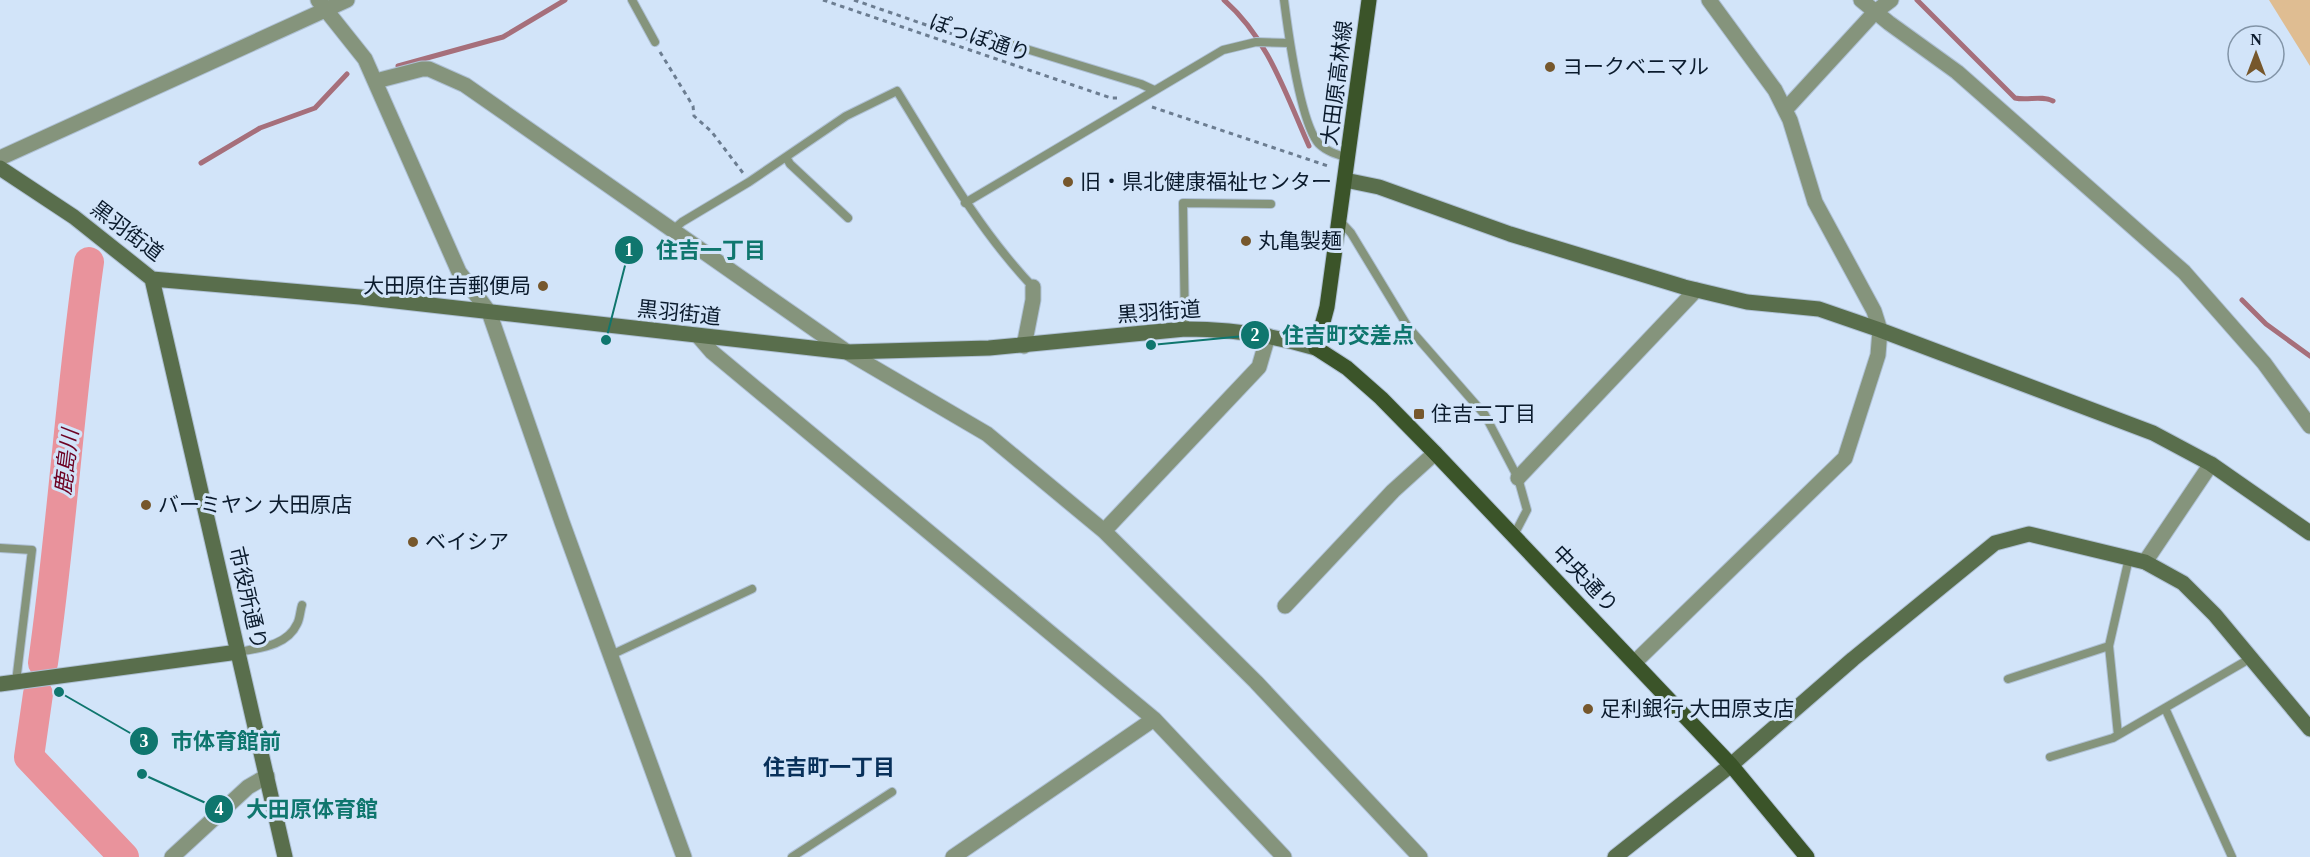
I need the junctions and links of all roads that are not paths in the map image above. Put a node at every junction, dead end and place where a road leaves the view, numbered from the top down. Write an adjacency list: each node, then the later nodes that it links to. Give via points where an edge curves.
1 (347, 0): 8 (street)
2 (632, 0): 11 (lane)
3 (1284, 0): 12 (lane)
4 (1369, 0): 18 (main road, 大田原高林線)
5 (1709, 0): 15 (street, via 1775,90)
6 (1861, 0): 9 (street)
7 (1891, 0): 9 (street)
8 (322, 5): 13 (street, via 365,59); 17 (street)
9 (1875, 12): 15 (street); 37 (street, via 1957,72 2184,272 2264,363)
10 (1000, 41): 14 (lane)
11 (655, 42)
12 (1289, 43): 14 (lane, via 1256,42 1223,50); 18 (lane, via 1302,104 1318,143)
13 (376, 81): 25 (street, via 429,69 465,85); 29 (street, via 459,272)
14 (1154, 90): 21 (lane)
15 (1785, 110): 31 (street, via 1815,202 1874,311)
16 (786, 157): 21 (lane, via 846,116 897,91); 23 (lane); 25 (lane)
17 (0, 158)
18 (1348, 158): 20 (main road, 大田原高林線)
19 (0, 168): 26 (street, 黒羽街道, via 74,217)
20 (1345, 180): 24 (main road, 大田原高林線); 28 (street, via 1379,187 1510,234)
21 (965, 202): 27 (lane)
22 (1271, 204): 30 (lane, via 1183,203)
23 (848, 218)
24 (1339, 220): 35 (main road, 大田原高林線, via 1326,312); 40 (lane, via 1351,233 1408,327 1485,415)
25 (674, 230): 36 (street)
26 (152, 279): 29 (street, 黒羽街道, via 278,288); 51 (street, 市役所通り)
27 (1033, 287): 34 (street)
28 (1696, 290): 31 (street, via 1747,302 1819,309); 40 (street)
29 (489, 312): 33 (street, 黒羽街道); 52 (street)
30 (1185, 329): 32 (street, 黒羽街道); 34 (street, 黒羽街道)
31 (1880, 330): 39 (street, via 2153,433); 54 (street, via 1878,355 1845,458)
32 (1268, 336): 35 (street, 黒羽街道); 41 (street, via 1259,367)
33 (699, 337): 36 (street, 黒羽街道); 59 (street, via 712,352)
34 (1024, 346): 36 (street, 黒羽街道)
35 (1316, 348): 38 (main road, 中央通り, via 1347,368 1381,398)
36 (847, 352): 41 (street, via 987,434)
37 (2310, 426)
38 (1434, 453): 43 (main road, 中央通り); 49 (street)
39 (2211, 464): 42 (street); 46 (street)
40 (1518, 478): 43 (lane, via 1527,510)
41 (1104, 531): 72 (street, via 1256,682)
42 (2310, 533)
43 (1514, 536): 54 (main road, 中央通り)
44 (0, 548): 56 (lane, via 32,550)
45 (2129, 558): 46 (street); 50 (lane); 63 (street, via 2029,534 1995,543)
46 (2145, 562): 53 (street, via 2183,583)
47 (752, 589): 52 (lane)
48 (302, 605): 51 (lane, via 297,625 288,636 274,645)
49 (1285, 606)
50 (2109, 646): 55 (lane); 61 (lane)
51 (238, 652): 56 (street); 64 (street, 市役所通り)
52 (611, 655): 68 (street)
53 (2251, 658): 58 (lane); 60 (street)
54 (1635, 662): 63 (main road, 中央通り)
55 (2008, 679)
56 (16, 682): 57 (street)
57 (0, 684)
58 (2165, 708): 61 (lane); 75 (lane)
59 (1154, 718): 70 (street); 71 (street)
60 (2310, 729)
61 (2118, 735): 62 (lane)
62 (2050, 757)
63 (1731, 765): 73 (street); 74 (main road, 中央通り)
64 (267, 776): 66 (street, via 248,787); 67 (street, 市役所通り)
65 (892, 792): 69 (lane)
66 (172, 857)
67 (285, 857)
68 (684, 857)
69 (792, 857)
70 (952, 857)
71 (1284, 857)
72 (1420, 857)
73 (1615, 857)
74 (1807, 857)
75 (2232, 857)

